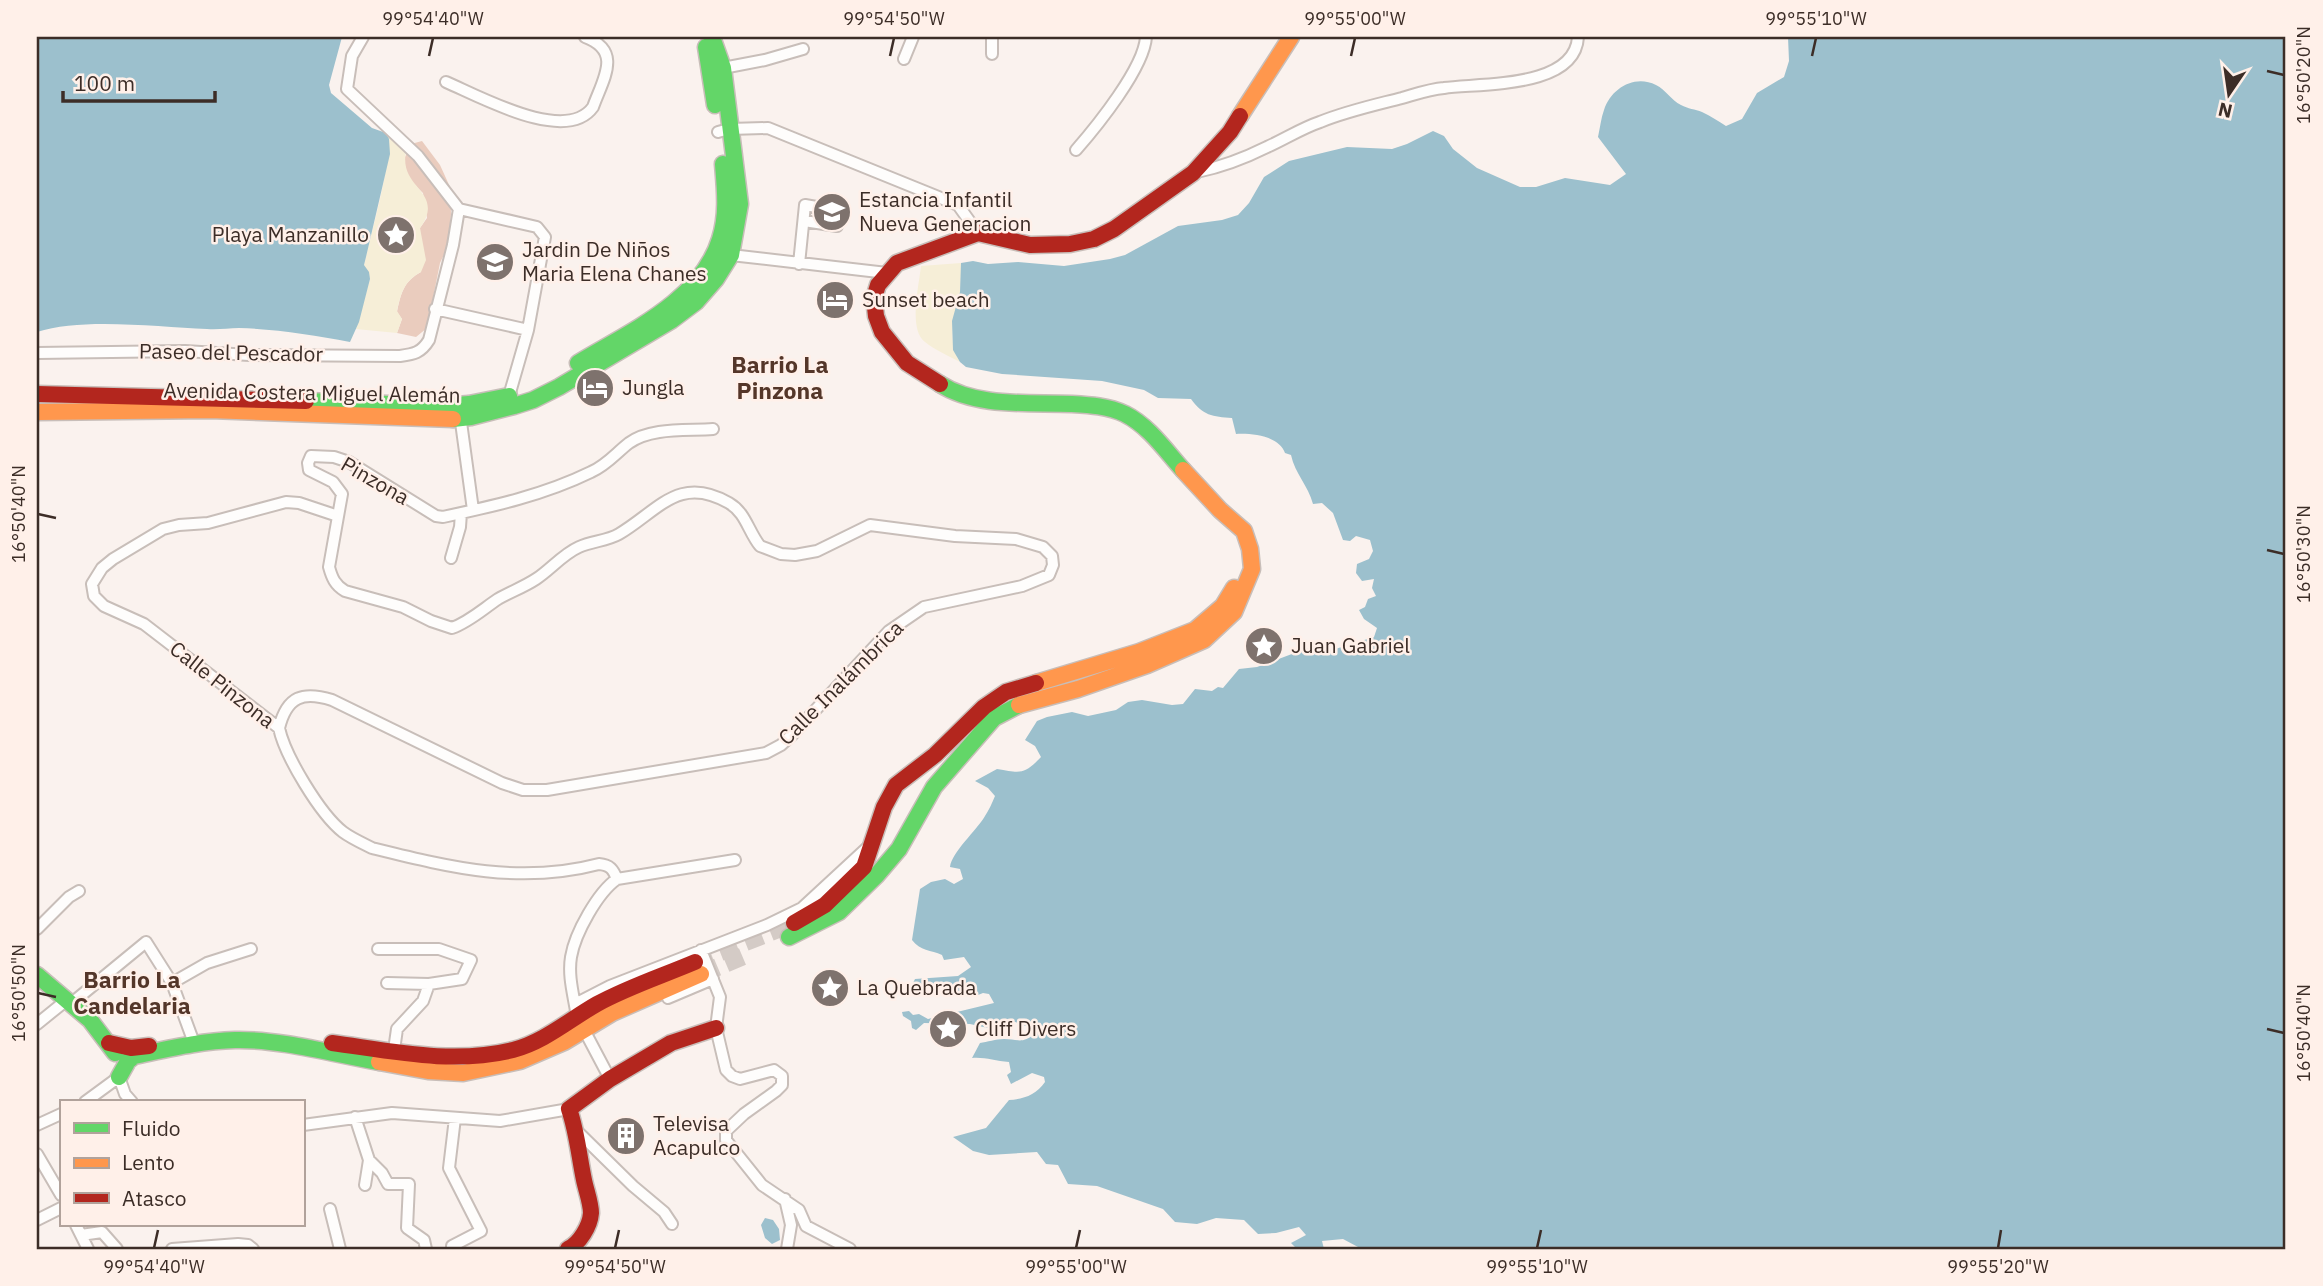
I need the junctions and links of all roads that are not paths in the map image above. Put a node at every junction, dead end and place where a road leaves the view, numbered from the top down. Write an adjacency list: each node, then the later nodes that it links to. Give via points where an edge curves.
1 (363, 37): 18 (street, via 352,56 347,89 418,156)
2 (585, 37): 14 (street, via 604,48 608,62 593,107 574,121 540,120)
3 (702, 37): 15 (main road, Avenida Costera Miguel Alemán)
4 (712, 37): 13 (main road, Avenida Costera Miguel Alemán)
5 (992, 37): 11 (street)
6 (1146, 37): 16 (street, via 1143,52 1104,118)
7 (1291, 37): 17 (main road, via 1230,132)
8 (1578, 37): 17 (street, via 1570,56 1542,75 1524,81 1442,88 1375,105 1319,122 1266,148)
9 (912, 40): 12 (street)
10 (803, 49): 13 (street)
11 (992, 54)
12 (904, 59)
13 (723, 68): 15 (main road, Avenida Costera Miguel Alemán)
14 (446, 82)
15 (723, 131): 22 (street, via 768,128 958,205); 23 (main road, Avenida Costera Miguel Alemán, via 740,204); 30 (main road, Avenida Costera Miguel Alemán, via 724,229 706,272 686,294)
16 (1076, 150)
17 (1193, 173): 22 (main road, via 1094,239 1030,245)
18 (459, 209): 26 (street); 27 (street, via 537,227 545,237)
19 (828, 209): 20 (street, via 806,205)
20 (804, 220): 21 (street); 24 (street)
21 (837, 226)
22 (978, 233): 25 (main road, via 897,263)
23 (731, 255): 24 (street); 30 (main road, Avenida Costera Miguel Alemán, via 696,302 672,320 559,387 533,400)
24 (799, 264): 25 (street)
25 (887, 273): 35 (main road, via 874,298 876,316 882,332 926,377 978,399 1101,406 1123,413 1140,423)
26 (435, 309): 27 (street); 28 (street, Paseo del Pescador, via 424,349 400,356)
27 (528, 330): 30 (street)
28 (37, 353)
29 (37, 394): 32 (main road, Avenida Costera Miguel Alemán)
30 (511, 401): 32 (main road, Avenida Costera Miguel Alemán)
31 (37, 412): 32 (main road, Avenida Costera Miguel Alemán, via 210,410 443,419)
32 (460, 412): 34 (street)
33 (713, 429): 34 (street, Pinzona, via 647,435 592,472 521,499)
34 (473, 510): 36 (street, Pinzona)
35 (1220, 510): 40 (main road, via 1236,535 1241,571 1217,612 1195,630 1139,652 1006,692 896,785); 40 (main road, via 1244,531 1252,564 1243,595 1228,619 1204,640 1147,665 1015,706 994,719 934,787 899,849 876,876 839,912 787,932 849,883 864,867)
36 (461, 513): 37 (street, Pinzona, via 436,516 349,462 312,456 309,470 339,487 343,502); 38 (street)
37 (338, 516): 39 (street, Calle Pinzona, via 286,502 217,521 163,529 113,559 92,584 94,596 104,606 144,624); 39 (street, Calle Inalámbrica, via 329,567 339,587 453,628 535,580 578,547 613,537 653,508 687,492 729,503 742,512 760,546 781,554 817,551 870,525 1016,539 1043,547 1053,565 1049,575 1039,581 924,607 889,631 793,734 766,753 547,790 523,790 317,695 295,700)
38 (451, 558)
39 (279, 728): 42 (street, Calle Pinzona, via 289,758 328,817 372,848 446,866 519,874 606,864)
40 (875, 840): 47 (street, via 802,908)
41 (735, 860): 42 (street)
42 (617, 878): 53 (street, via 597,899 571,956 571,984)
43 (79, 891): 44 (street)
44 (37, 929)
45 (251, 949): 49 (street, via 207,963)
46 (378, 949): 51 (street, via 439,949 471,960 462,979)
47 (703, 966): 53 (main road, via 612,1013); 53 (street, via 610,986); 55 (street, via 720,997)
48 (37, 975): 52 (main road)
49 (172, 983): 52 (street, via 146,942); 56 (street)
50 (387, 984): 51 (street)
51 (429, 984): 59 (street, via 423,1001 397,1029)
52 (70, 1000): 54 (street); 57 (main road)
53 (581, 1021): 56 (main road, via 564,1042 520,1061 463,1073 283,1045); 59 (main road, via 516,1050 484,1056); 61 (street)
54 (37, 1024)
55 (716, 1028): 61 (main road, via 671,1043); 75 (street, via 726,1070 732,1076 740,1079 774,1070 782,1076 782,1085 726,1131 726,1140 762,1185)
56 (193, 1039): 58 (main road); 59 (main road, via 238,1032)
57 (109, 1043): 58 (main road); 60 (main road)
58 (142, 1051): 60 (main road, via 128,1061)
59 (394, 1051)
60 (119, 1077): 62 (street); 63 (street)
61 (610, 1079): 64 (main road)
62 (88, 1100)
63 (130, 1100)
64 (569, 1109): 67 (street, via 500,1121); 70 (main road)
65 (60, 1114): 68 (street)
66 (355, 1117): 67 (street, via 391,1113); 69 (street); 72 (street)
67 (455, 1118): 88 (street, via 449,1168 481,1231)
68 (37, 1125)
69 (304, 1125)
70 (577, 1131): 79 (street); 82 (main road, via 591,1212 586,1230)
71 (37, 1154): 74 (street)
72 (369, 1160): 73 (street); 87 (street, via 388,1184 409,1184 407,1228 424,1240)
73 (365, 1185)
74 (60, 1193)
75 (785, 1199): 89 (street, via 791,1225); 90 (street, via 799,1210 806,1226)
76 (60, 1208): 78 (street)
77 (330, 1209): 81 (street)
78 (37, 1220)
79 (672, 1224)
80 (78, 1230): 83 (street); 84 (street, via 102,1232)
81 (340, 1248)
82 (571, 1248)
83 (88, 1249)
84 (117, 1249)
85 (172, 1249): 86 (street, via 238,1244)
86 (253, 1249)
87 (426, 1249)
88 (452, 1249)
89 (787, 1249)
90 (850, 1249)

